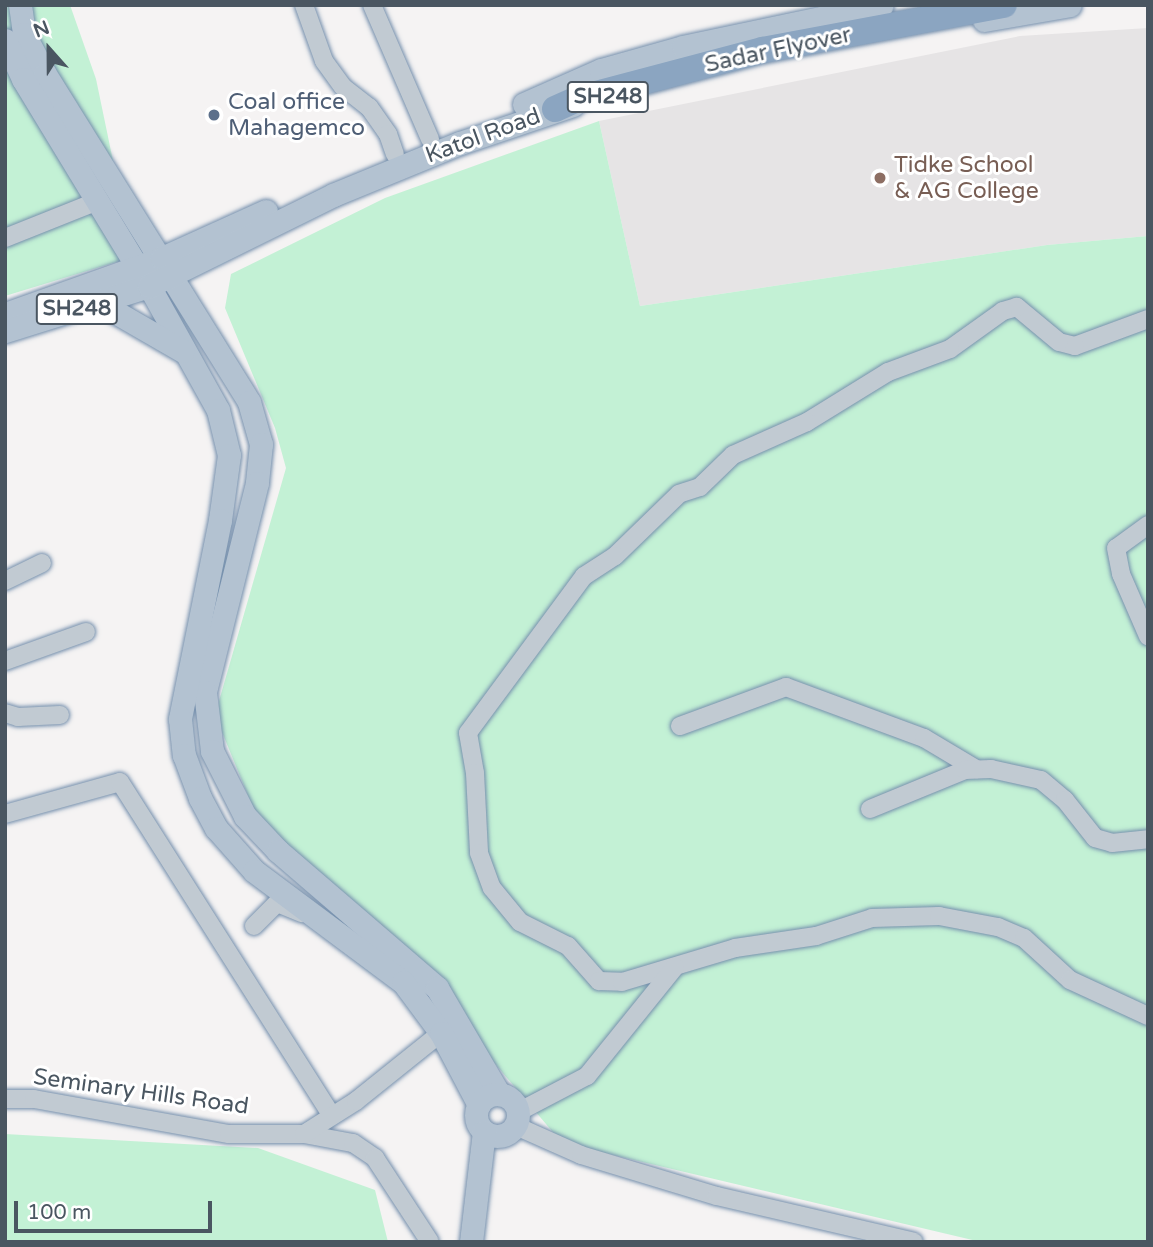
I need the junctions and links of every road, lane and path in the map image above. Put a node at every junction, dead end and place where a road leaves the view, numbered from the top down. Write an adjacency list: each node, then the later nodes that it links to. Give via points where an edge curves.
1 (20, 5): 16 (main road, via 24,34 45,74)
2 (304, 5): 13 (street, via 324,61 343,87 369,107)
3 (372, 5): 12 (street)
4 (882, 5): 8 (main road, Katol Road / SH248)
5 (965, 5): 10 (highway, Sadar Flyover, via 759,42)
6 (1004, 5): 10 (highway, Sadar Flyover)
7 (1070, 5): 11 (main road, Katol Road / SH248)
8 (851, 9): 11 (main road, Katol Road / SH248, via 601,70)
9 (5, 40): 14 (main road, via 23,79)
10 (607, 85): 11 (highway, Sadar Flyover)
11 (554, 102): 12 (main road, Katol Road / SH248); 16 (main road, Katol Road / SH248)
12 (430, 139): 13 (main road, Katol Road / SH248)
13 (396, 153): 16 (main road, Katol Road / SH248)
14 (98, 201): 15 (street); 17 (main road)
15 (5, 238)
16 (167, 266): 17 (main road, Katol Road / SH248); 42 (main road, via 249,402 261,444 257,483 205,692 212,751 245,816 261,833 437,988)
17 (143, 277): 18 (main road, Katol Road / SH248); 19 (main road, Katol Road / SH248); 22 (main road)
18 (97, 302): 21 (main road, Katol Road / SH248); 22 (main road)
19 (5, 314)
20 (1148, 319): 38 (street, via 1075,346 1059,342 1017,307 1003,311 950,349 888,372 807,422 733,455 700,487 679,494 615,556 584,576 555,612 468,733 479,853 502,903 520,922 568,946 599,981 622,982)
21 (5, 331)
22 (186, 353): 36 (main road, via 218,410 229,455 220,520 182,690 184,755 216,828 254,871)
23 (1148, 525): 27 (street, via 1115,548)
24 (42, 564): 25 (street)
25 (5, 581)
26 (86, 632): 28 (street)
27 (1148, 636)
28 (5, 661)
29 (5, 713): 30 (street, via 18,717)
30 (60, 715)
31 (680, 726): 32 (street, via 786,687 924,738)
32 (976, 769): 33 (street); 35 (street, via 1041,780 1065,800 1095,838 1112,844)
33 (870, 809)
34 (5, 814): 43 (street, via 120,782)
35 (1148, 839)
36 (314, 917): 37 (street, via 277,904); 40 (main road, via 403,982)
37 (254, 926)
38 (676, 966): 39 (street, via 766,941 817,936 872,918 967,919 1024,938 1070,979); 44 (street, via 587,1076)
39 (1148, 1016)
40 (441, 1033): 42 (main road); 43 (street, via 378,1085)
41 (5, 1099): 46 (street, Seminary Hills Road, via 34,1099 229,1134)
42 (489, 1099): 44 (main road, via 515,1103); 45 (main road, via 478,1124)
43 (331, 1115): 46 (street)
44 (517, 1119): 45 (main road, via 507,1134); 49 (street, via 581,1155 717,1196)
45 (484, 1132): 48 (main road)
46 (304, 1134): 47 (street, Seminary Hills Road, via 353,1143 375,1158)
47 (430, 1242)
48 (471, 1242)
49 (914, 1242)

